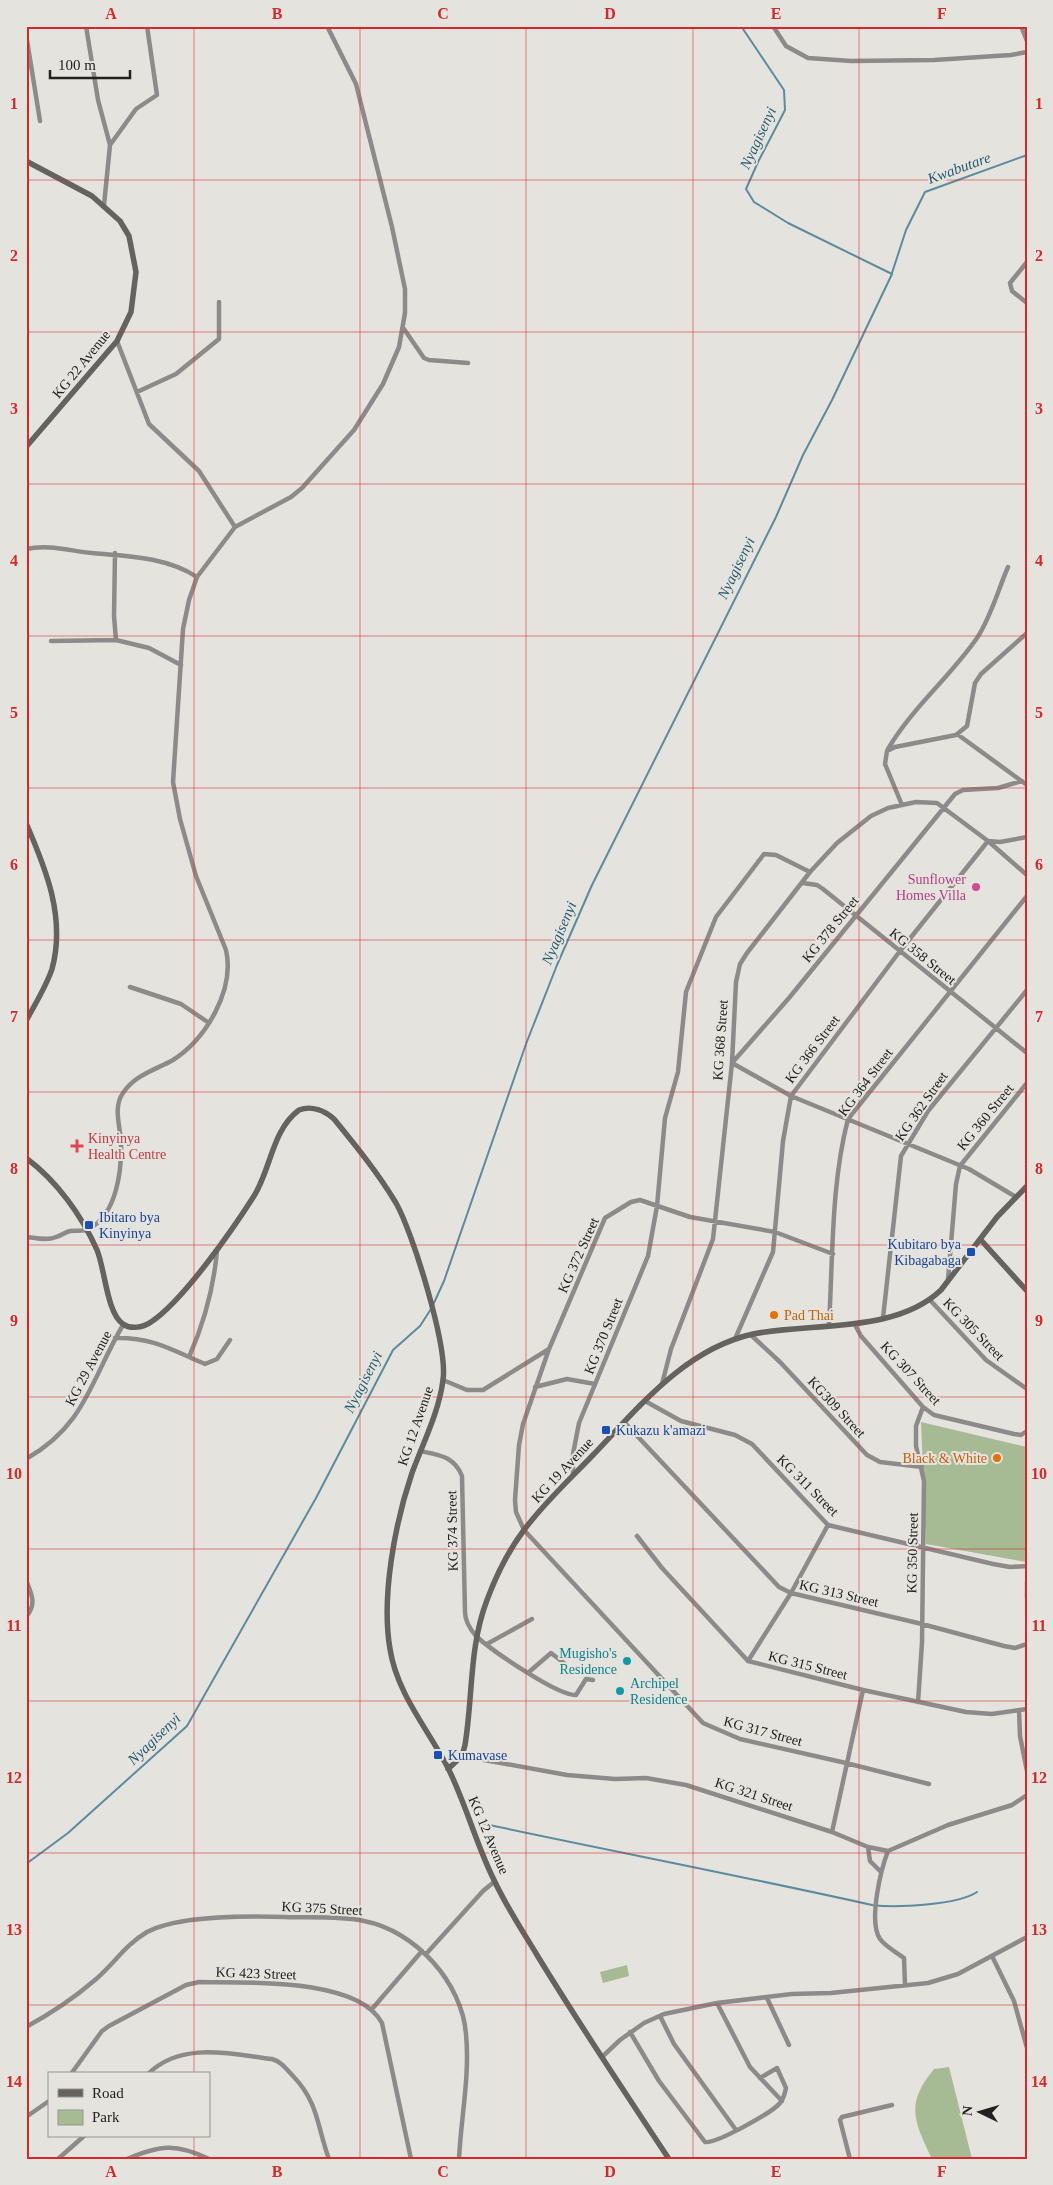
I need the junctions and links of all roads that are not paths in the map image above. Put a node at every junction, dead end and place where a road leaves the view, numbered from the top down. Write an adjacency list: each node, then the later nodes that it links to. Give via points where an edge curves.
1 (86, 26): 10 (street, via 98,100)
2 (147, 26): 10 (street, via 156,95 136,109)
3 (326, 26): 16 (street, via 356,84 405,289)
4 (773, 26): 8 (street, via 786,46 808,58 934,60)
5 (1021, 26): 7 (street)
6 (26, 34): 9 (street)
7 (1027, 41)
8 (1027, 52)
9 (40, 120)
10 (110, 145): 12 (street)
11 (26, 161): 12 (street, KG 22 Avenue)
12 (104, 205): 17 (street, KG 22 Avenue, via 120,220 129,236 136,272 131,312)
13 (1027, 262): 15 (street, via 1010,283 1012,291)
14 (219, 302): 19 (street, via 219,339 176,374)
15 (1027, 303)
16 (404, 329): 18 (street, via 424,358); 21 (street, via 382,384 342,446 291,497)
17 (117, 341): 19 (street); 20 (street, KG 22 Avenue)
18 (468, 363)
19 (137, 392): 21 (street, via 149,424 199,471)
20 (26, 447)
21 (235, 528): 25 (street)
22 (26, 549): 23 (street, via 50,547)
23 (115, 553): 25 (street, via 176,566); 27 (street)
24 (1008, 567): 31 (street, via 978,637 924,698)
25 (197, 577): 29 (street, via 187,610)
26 (1027, 633): 30 (street, via 981,674 975,683 969,721)
27 (116, 640): 28 (street); 29 (street, via 149,648)
28 (51, 642)
29 (181, 665): 49 (street, via 173,782 196,876 228,961 224,989)
30 (957, 734): 31 (street); 32 (street)
31 (887, 751): 34 (street, via 885,764)
32 (1022, 781): 33 (street); 35 (street, KG 378 Street, via 992,789 958,791)
33 (1027, 784)
34 (902, 805): 35 (street, KG 368 Street, via 928,802); 39 (street, KG 368 Street, via 871,816 837,843)
35 (943, 808): 38 (street); 43 (street, KG 378 Street)
36 (26, 823): 48 (street, via 50,882 56,932 52,968)
37 (1027, 837): 38 (street)
38 (988, 841): 40 (street); 44 (street, KG 366 Street)
39 (810, 872): 41 (street, KG 368 Street); 61 (street, KG 370 Street, via 776,855 764,854 713,923 685,995 678,1072 662,1136)
40 (1027, 875)
41 (803, 883): 43 (street, KG 358 Street, via 817,885); 52 (street, KG 368 Street, via 740,964 736,982)
42 (1027, 896): 47 (street, KG 364 Street)
43 (855, 916): 44 (street, KG 358 Street); 52 (street, KG 378 Street)
44 (900, 951): 47 (street, KG 358 Street); 54 (street, KG 366 Street)
45 (130, 987): 49 (street, via 181,1004)
46 (1027, 990): 50 (street, KG 362 Street)
47 (950, 992): 50 (street, KG 358 Street); 55 (street, KG 364 Street)
48 (26, 1021)
49 (209, 1022): 63 (street, via 198,1041 134,1081 123,1093 117,1122 121,1161 112,1202 102,1219)
50 (994, 1028): 51 (street, KG 358 Street); 56 (street, KG 362 Street, via 928,1111)
51 (1027, 1053)
52 (732, 1063): 54 (street); 62 (street, KG 368 Street)
53 (1027, 1083): 58 (street, KG 360 Street)
54 (791, 1096): 55 (street); 64 (street, KG 366 Street, via 782,1149)
55 (848, 1119): 56 (street); 68 (street, KG 364 Street, via 842,1146)
56 (907, 1143): 58 (street); 72 (street, KG 362 Street, via 901,1156)
57 (26, 1158): 63 (street, via 55,1184)
58 (960, 1166): 60 (street, KG 360 Street); 69 (street, KG 360 Street)
59 (1027, 1186): 60 (street, KG 19 Avenue)
60 (1016, 1197): 66 (street, KG 19 Avenue)
61 (657, 1206): 62 (street, KG 372 Street, via 684,1215); 80 (street, KG 372 Street, via 635,1200 602,1221); 83 (street, KG 370 Street, via 648,1256)
62 (716, 1220): 64 (street, KG 372 Street); 84 (street, KG 368 Street, via 709,1253 670,1349)
63 (87, 1230): 65 (street, via 70,1231 50,1239); 75 (street, via 102,1264 112,1310)
64 (775, 1232): 68 (street, KG 372 Street); 78 (street, KG 366 Street, via 772,1252)
65 (26, 1237)
66 (980, 1239): 69 (street, KG 19 Avenue); 70 (street)
67 (218, 1247): 75 (street, KG 12 Avenue, via 162,1314 143,1326); 81 (street, via 204,1322); 82 (street, KG 12 Avenue, via 255,1195 289,1118 304,1108 334,1119 396,1204 408,1230 443,1356)
68 (833, 1254): 74 (street, KG 364 Street)
69 (948, 1281): 71 (street, KG 19 Avenue)
70 (1027, 1291)
71 (930, 1300): 72 (street, KG 19 Avenue); 86 (street, KG 305 Street, via 986,1360)
72 (883, 1318): 73 (street, KG 19 Avenue)
73 (854, 1323): 74 (street, KG 19 Avenue); 88 (street, KG 307 Street, via 861,1336)
74 (829, 1324): 76 (street, KG 19 Avenue)
75 (123, 1325): 77 (street, KG 29 Avenue)
76 (751, 1334): 78 (street, KG 19 Avenue); 93 (street, KG309 Street, via 867,1456 880,1462)
77 (115, 1338): 81 (street, via 144,1339); 92 (street, KG 29 Avenue, via 85,1402 66,1430)
78 (735, 1339): 84 (street, KG 19 Avenue, via 700,1355)
79 (230, 1340): 81 (street, via 212,1362 204,1364)
80 (549, 1349): 82 (street, via 483,1390 467,1390); 85 (street, KG 372 Street)
81 (189, 1357)
82 (443, 1380): 91 (street, KG 12 Avenue)
83 (595, 1384): 85 (street, via 567,1379); 94 (street, KG 370 Street, via 574,1441)
84 (662, 1384): 87 (street, KG 19 Avenue)
85 (535, 1387): 96 (street, KG 372 Street, via 523,1424 516,1470 516,1507)
86 (1027, 1389)
87 (645, 1401): 89 (street, KG 19 Avenue); 95 (street, KG 311 Street, via 681,1421 752,1444)
88 (923, 1407): 90 (street, KG 307 Street, via 944,1418 1021,1435); 93 (street, KG 350 Street, via 916,1426 916,1446)
89 (624, 1422): 94 (street, KG 19 Avenue); 102 (street, KG 313 Street, via 779,1587)
90 (1027, 1431)
91 (420, 1451): 107 (street, KG 374 Street, via 453,1461 462,1476 465,1618); 120 (street, KG 12 Avenue, via 403,1506 391,1568 387,1595 389,1641 394,1670 402,1688)
92 (26, 1459)
93 (922, 1467): 98 (street, KG 350 Street)
94 (573, 1475): 96 (street, KG 19 Avenue)
95 (828, 1525): 98 (street, KG 311 Street); 102 (street)
96 (524, 1530): 107 (street, KG 19 Avenue, via 498,1573); 119 (street, KG 317 Street, via 702,1723 740,1739)
97 (637, 1536): 110 (street, KG 315 Street)
98 (922, 1546): 99 (street, KG 311 Street, via 993,1564); 106 (street, KG 350 Street)
99 (1027, 1566)
100 (26, 1580): 104 (street, via 34,1600 33,1608)
101 (1027, 1582): 103 (street)
102 (791, 1593): 106 (street, KG 313 Street); 110 (street)
103 (1027, 1598)
104 (26, 1617)
105 (532, 1620): 108 (street)
106 (922, 1624): 109 (street, KG 313 Street, via 1004,1646 1015,1648); 115 (street, KG 350 Street)
107 (476, 1635): 108 (street); 118 (street, KG 19 Avenue)
108 (488, 1644): 112 (street)
109 (1027, 1644)
110 (748, 1662): 114 (street, KG 315 Street)
111 (564, 1663): 112 (street, via 551,1653)
112 (528, 1672): 113 (street, via 570,1695 576,1695 586,1679)
113 (594, 1680)
114 (863, 1690): 115 (street, KG 315 Street); 119 (street)
115 (918, 1702): 117 (street, KG 315 Street, via 978,1713)
116 (1027, 1709): 117 (street, KG 315 Street)
117 (1019, 1710): 121 (street)
118 (462, 1756): 120 (street); 124 (street, KG 321 Street, via 567,1775 615,1780 646,1778 686,1785)
119 (846, 1763): 122 (street, KG 317 Street); 124 (street)
120 (448, 1769): 128 (street, KG 12 Avenue)
121 (1027, 1772)
122 (929, 1784)
123 (1027, 1796): 126 (street, via 1012,1805 948,1825)
124 (832, 1832): 125 (street, KG 321 Street)
125 (868, 1847): 126 (street, KG 321 Street); 127 (street, via 870,1861)
126 (888, 1851): 127 (street)
127 (880, 1871): 132 (street, via 874,1922 882,1941 904,1958)
128 (494, 1882): 130 (street); 141 (street, KG 12 Avenue)
129 (1027, 1937): 131 (street)
130 (424, 1953): 135 (street); 137 (street, KG 375 Street, via 394,1933 364,1921 254,1916 169,1923 126,1946 96,1980); 156 (street, KG 375 Street, via 451,1985 464,2015 467,2059)
131 (992, 1956): 132 (street, via 948,1978); 140 (street, via 1014,2001)
132 (905, 1985): 133 (street)
133 (767, 1998): 134 (street); 139 (street)
134 (717, 2003): 136 (street); 144 (street, via 750,2067)
135 (372, 2009): 142 (street, KG 423 Street, via 345,1995 294,1985 193,1983 177,1988 109,2026); 155 (street, via 382,2023 387,2040)
136 (660, 2016): 138 (street); 149 (street, via 674,2044)
137 (26, 2027)
138 (630, 2032): 141 (street); 149 (street, via 660,2081 705,2142 712,2142)
139 (789, 2045)
140 (1027, 2048)
141 (602, 2058): 157 (street, KG 12 Avenue)
142 (72, 2072)
143 (150, 2072): 154 (street, via 177,2056 193,2052 215,2052 280,2062 310,2098)
144 (760, 2078): 145 (street); 145 (street, via 776,2068 786,2088)
145 (782, 2101): 149 (street)
146 (48, 2102): 148 (street)
147 (892, 2105): 158 (street, via 842,2117 840,2120)
148 (26, 2117)
149 (736, 2130)
150 (82, 2138): 151 (street)
151 (58, 2159)
152 (127, 2159): 153 (street, via 147,2150 179,2147)
153 (210, 2159)
154 (329, 2159)
155 (411, 2159)
156 (459, 2159)
157 (669, 2159)
158 (850, 2159)

